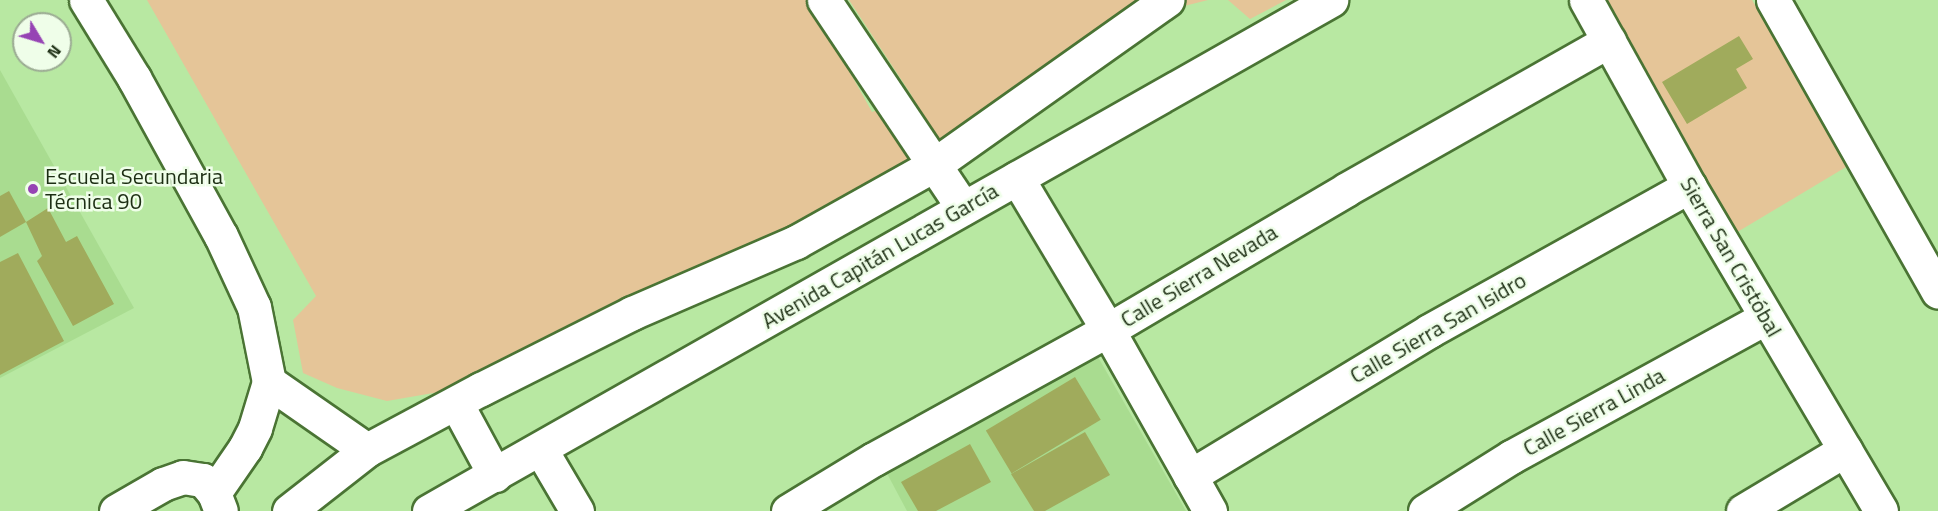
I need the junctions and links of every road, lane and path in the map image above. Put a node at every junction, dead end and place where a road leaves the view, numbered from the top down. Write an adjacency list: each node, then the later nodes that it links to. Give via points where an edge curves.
1 (86, 0): 15 (street, via 221,236 254,307)
2 (824, 0): 8 (street)
3 (1167, 0): 8 (street)
4 (1331, 0): 9 (street, Avenida Capitán Lucas García)
5 (1586, 0): 7 (street, Sierra San Cristóbal)
6 (1773, 0): 12 (street)
7 (1609, 40): 10 (street, Sierra San Cristóbal); 14 (street, Calle Sierra Nevada)
8 (934, 165): 11 (street); 16 (street, via 796,242 632,313)
9 (1017, 178): 11 (street, Avenida Capitán Lucas García); 14 (street)
10 (1689, 186): 13 (street, Sierra San Cristóbal); 21 (street, Calle Sierra San Isidro, via 1430,331)
11 (963, 208): 18 (street, Avenida Capitán Lucas García)
12 (1938, 292)
13 (1765, 318): 19 (street, Sierra San Cristóbal); 29 (street, Calle Sierra Linda, via 1512,457)
14 (1108, 330): 21 (street); 27 (street, Calle Sierra Nevada)
15 (269, 382): 17 (street); 22 (street, via 255,428)
16 (456, 403): 17 (street); 20 (street)
17 (367, 450): 24 (street)
18 (541, 450): 20 (street, Avenida Capitán Lucas García); 26 (street)
19 (1845, 450): 30 (street); 31 (street, Sierra San Cristóbal)
20 (495, 475): 25 (street, Avenida Capitán Lucas García)
21 (1190, 476): 28 (street)
22 (218, 502): 23 (street, via 203,480 183,477)
23 (116, 511)
24 (289, 511)
25 (429, 511)
26 (577, 511)
27 (788, 511)
28 (1210, 511)
29 (1425, 511)
30 (1743, 511)
31 (1881, 511)

